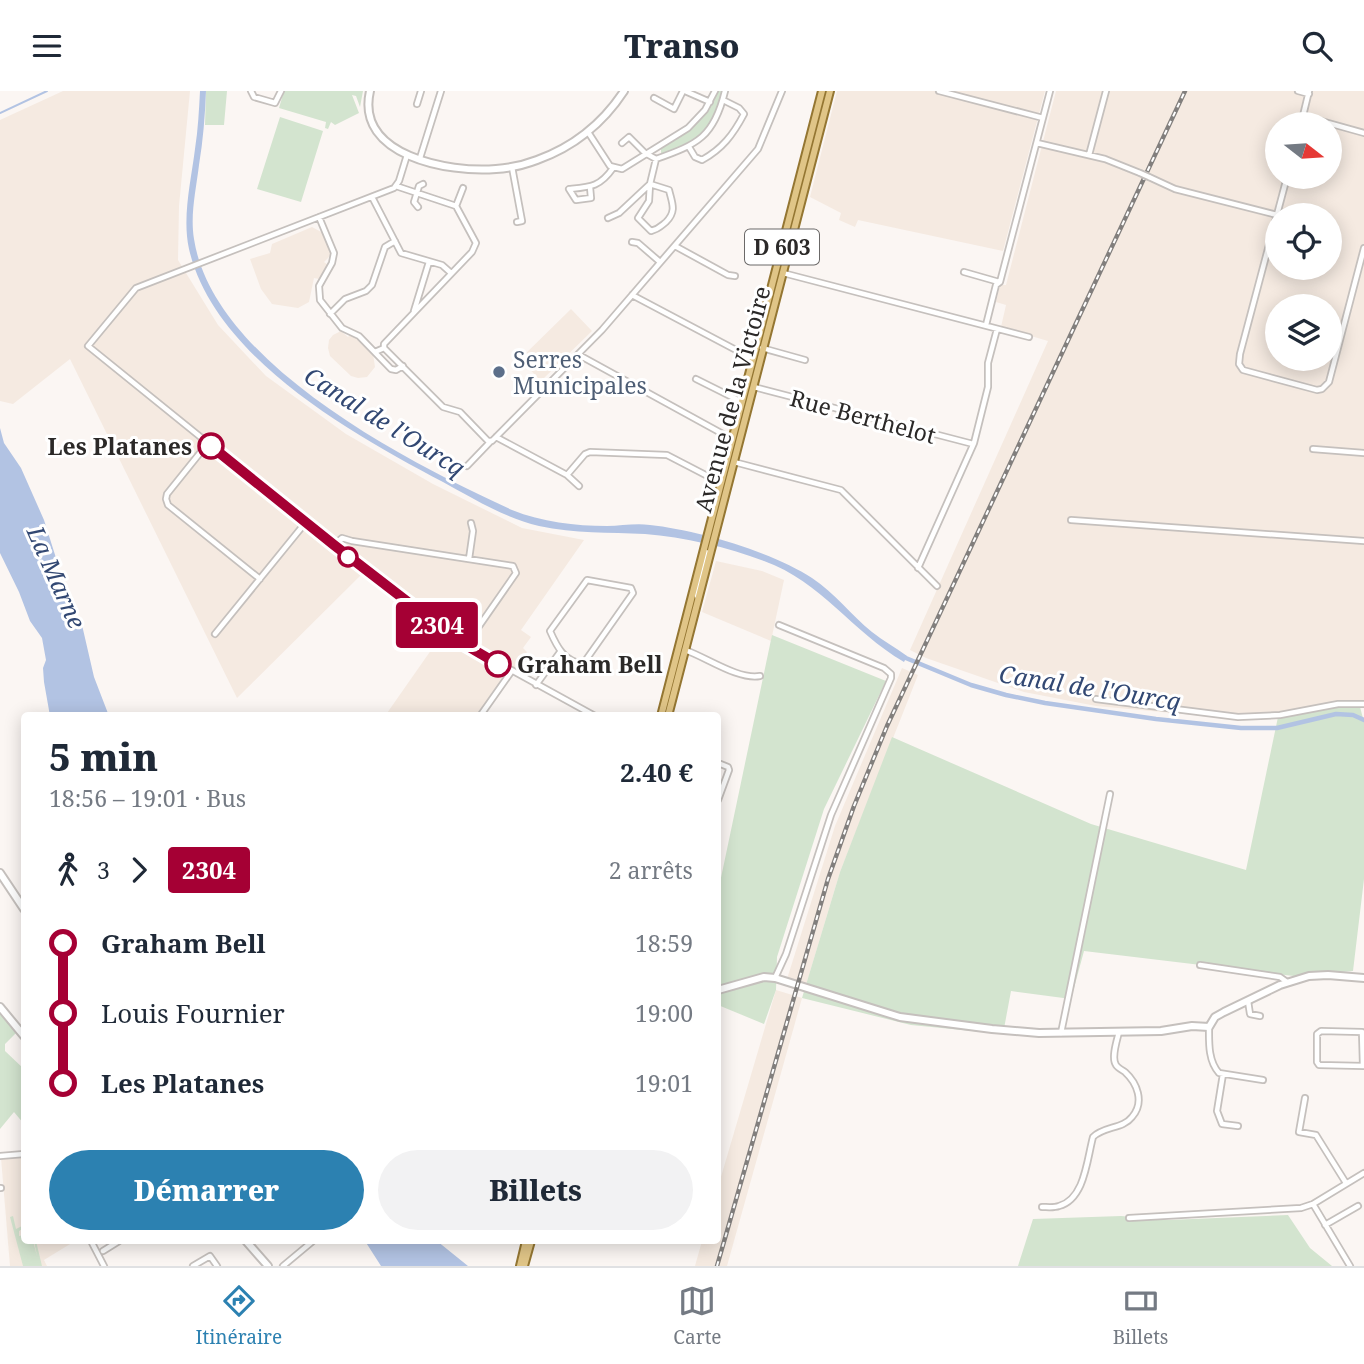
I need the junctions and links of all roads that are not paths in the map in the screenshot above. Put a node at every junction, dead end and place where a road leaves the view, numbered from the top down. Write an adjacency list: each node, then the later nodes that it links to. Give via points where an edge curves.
1 (251, 91): 2 (street, via 254,97 274,103)
2 (281, 91)
3 (421, 91): 21 (street)
4 (441, 91): 33 (street)
5 (624, 91): 25 (street)
6 (684, 91): 18 (street, via 674,109); 20 (street)
7 (715, 91): 20 (street)
8 (725, 91): 19 (street)
9 (782, 91): 52 (street, via 761,146)
10 (822, 91): 72 (main road, Avenue de la Victoire / D 603)
11 (830, 91): 58 (main road, Avenue de la Victoire / D 603)
12 (939, 91): 23 (street)
13 (1050, 91): 23 (street)
14 (1106, 91): 32 (street)
15 (1298, 91): 16 (street)
16 (1309, 92): 22 (street)
17 (369, 95): 31 (street, via 369,115 376,131)
18 (654, 98)
19 (723, 100): 29 (street, via 711,129); 29 (street, via 744,114 726,143 702,160)
20 (710, 102): 30 (street, via 678,136)
21 (417, 104)
22 (1304, 112)
23 (1043, 118): 28 (street)
24 (1342, 127): 26 (street)
25 (588, 132): 35 (street, via 550,155); 36 (street)
26 (1364, 133)
27 (622, 143): 30 (street, via 629,137)
28 (1037, 143): 32 (street); 61 (street)
29 (689, 147): 34 (street)
30 (645, 153): 34 (street); 36 (street, via 625,168)
31 (407, 155): 33 (street); 39 (street)
32 (1089, 155): 46 (street, bridge, via 1175,189)
33 (420, 158): 35 (street, via 463,169)
34 (656, 159): 38 (street)
35 (512, 167): 49 (street, via 522,221)
36 (613, 168): 40 (street)
37 (423, 184): 42 (street)
38 (650, 184): 38 (street, via 649,201 635,219 657,230 674,209 669,190); 48 (street)
39 (396, 186): 42 (street); 43 (street)
40 (590, 187): 40 (street, via 591,198 576,199 569,189)
41 (463, 188): 44 (street)
42 (417, 194): 44 (street); 45 (street, via 414,201)
43 (372, 197): 47 (street); 50 (street)
44 (456, 206): 59 (street, via 476,243)
45 (418, 207)
46 (1265, 212)
47 (319, 217): 63 (street, via 334,253 318,290); 81 (street, via 136,288 88,346)
48 (608, 218)
49 (517, 222)
50 (395, 241): 54 (street, via 401,253); 63 (street, via 385,247 372,285 345,299)
51 (632, 243): 55 (street)
52 (675, 246): 55 (street); 60 (street)
53 (1364, 248): 56 (street, via 1329,382 1322,389 1243,370 1239,364)
54 (429, 262): 59 (street, via 442,265); 64 (street)
55 (660, 262): 62 (street)
56 (1265, 262)
57 (964, 272): 61 (street)
58 (783, 273): 65 (street); 69 (main road, Avenue de la Victoire / D 603)
59 (451, 274): 64 (street)
60 (735, 276)
61 (1000, 282): 65 (street)
62 (632, 295): 71 (street); 72 (street)
63 (330, 314): 70 (street)
64 (413, 315): 68 (street)
65 (986, 326): 66 (street)
66 (998, 329): 67 (street); 82 (street)
67 (1028, 337)
68 (384, 348): 70 (street); 74 (street)
69 (762, 348): 73 (street); 76 (main road, Avenue de la Victoire / D 603)
70 (375, 352): 74 (street, via 391,369)
71 (579, 355): 78 (street); 79 (street)
72 (753, 359): 77 (main road, Avenue de la Victoire / D 603)
73 (805, 360)
74 (403, 366): 80 (street, via 443,407 460,412)
75 (696, 379): 77 (street)
76 (754, 387): 82 (street, Rue Berthelot); 85 (main road, Avenue de la Victoire / D 603)
77 (742, 402): 79 (main road, Avenue de la Victoire / D 603)
78 (496, 437): 80 (street); 87 (street)
79 (732, 439): 88 (main road, Avenue de la Victoire / D 603)
80 (491, 441): 86 (street)
81 (208, 443): 91 (street); 101 (street, via 167,494 168,505)
82 (973, 445): 99 (street)
83 (1313, 449): 84 (street)
84 (1364, 453)
85 (734, 462): 93 (main road, Avenue de la Victoire / D 603); 98 (street, via 841,490)
86 (467, 466)
87 (566, 475): 88 (street, via 590,452 663,454); 89 (street)
88 (721, 483): 93 (main road, Avenue de la Victoire / D 603, via 709,527)
89 (579, 486)
90 (1071, 520): 94 (street)
91 (306, 522): 95 (street); 101 (street)
92 (471, 523): 97 (street)
93 (711, 537): 96 (main road, Avenue de la Victoire / D 603)
94 (1364, 541)
95 (334, 545): 97 (street, via 342,538); 105 (street)
96 (707, 550): 106 (main road, Avenue de la Victoire / D 603); 115 (main road, Avenue de la Victoire / D 603)
97 (469, 559): 105 (street, via 513,566 516,573)
98 (911, 561): 99 (street); 100 (street)
99 (922, 561): 100 (street)
100 (918, 568): 102 (street)
101 (260, 579): 104 (street)
102 (937, 586)
103 (779, 625): 123 (street, via 884,668 891,678 831,815)
104 (215, 634)
105 (466, 645): 108 (street)
106 (684, 650): 109 (street, via 724,668); 116 (main road, Avenue de la Victoire / D 603)
107 (560, 652): 107 (street, via 583,664 634,593 631,587 587,580 550,631); 110 (street)
108 (511, 672): 110 (street); 113 (street)
109 (760, 676)
110 (536, 685): 114 (street)
111 (1096, 699): 112 (street, via 1238,717)
112 (1364, 704)
113 (483, 712)
114 (587, 712)
115 (662, 712)
116 (669, 712)
117 (721, 764): 118 (street, via 729,770)
118 (721, 792)
119 (1110, 794): 133 (street)
120 (0, 873): 121 (street)
121 (21, 904)
122 (1200, 965): 125 (street)
123 (775, 978): 126 (street); 133 (street, via 900,1017)
124 (1364, 978): 125 (street, via 1319,975)
125 (1288, 982): 127 (street)
126 (721, 989)
127 (1248, 1000): 129 (street, via 1251,1014); 130 (street, via 1216,1017)
128 (0, 1007): 131 (street)
129 (1260, 1016)
130 (1209, 1027): 132 (street); 135 (street, via 1208,1045 1215,1069)
131 (21, 1032)
132 (1119, 1032): 133 (street); 145 (street, via 1116,1066 1136,1083 1138,1104 1132,1117 1093,1137 1078,1190 1070,1201)
133 (1060, 1033)
134 (1363, 1066): 134 (street, via 1319,1065 1317,1034 1362,1033)
135 (1223, 1074): 136 (street); 138 (street, via 1217,1111 1222,1124)
136 (1263, 1080)
137 (1305, 1098): 142 (street, via 1299,1132 1316,1135)
138 (1238, 1126)
139 (21, 1154): 140 (street)
140 (0, 1156)
141 (1364, 1173): 142 (street)
142 (1346, 1183): 143 (street)
143 (1313, 1204): 146 (street, via 1288,1210); 147 (street)
144 (1358, 1206): 147 (street)
145 (1042, 1207)
146 (1129, 1218)
147 (1325, 1224): 160 (street)
148 (92, 1244): 154 (street)
149 (114, 1244): 153 (street)
150 (249, 1244): 157 (street)
151 (310, 1244): 158 (street)
152 (527, 1244): 159 (main road)
153 (103, 1251)
154 (103, 1266)
155 (193, 1266): 156 (street, via 210,1256)
156 (217, 1266)
157 (268, 1266)
158 (283, 1266)
159 (522, 1266)
160 (1350, 1266)

